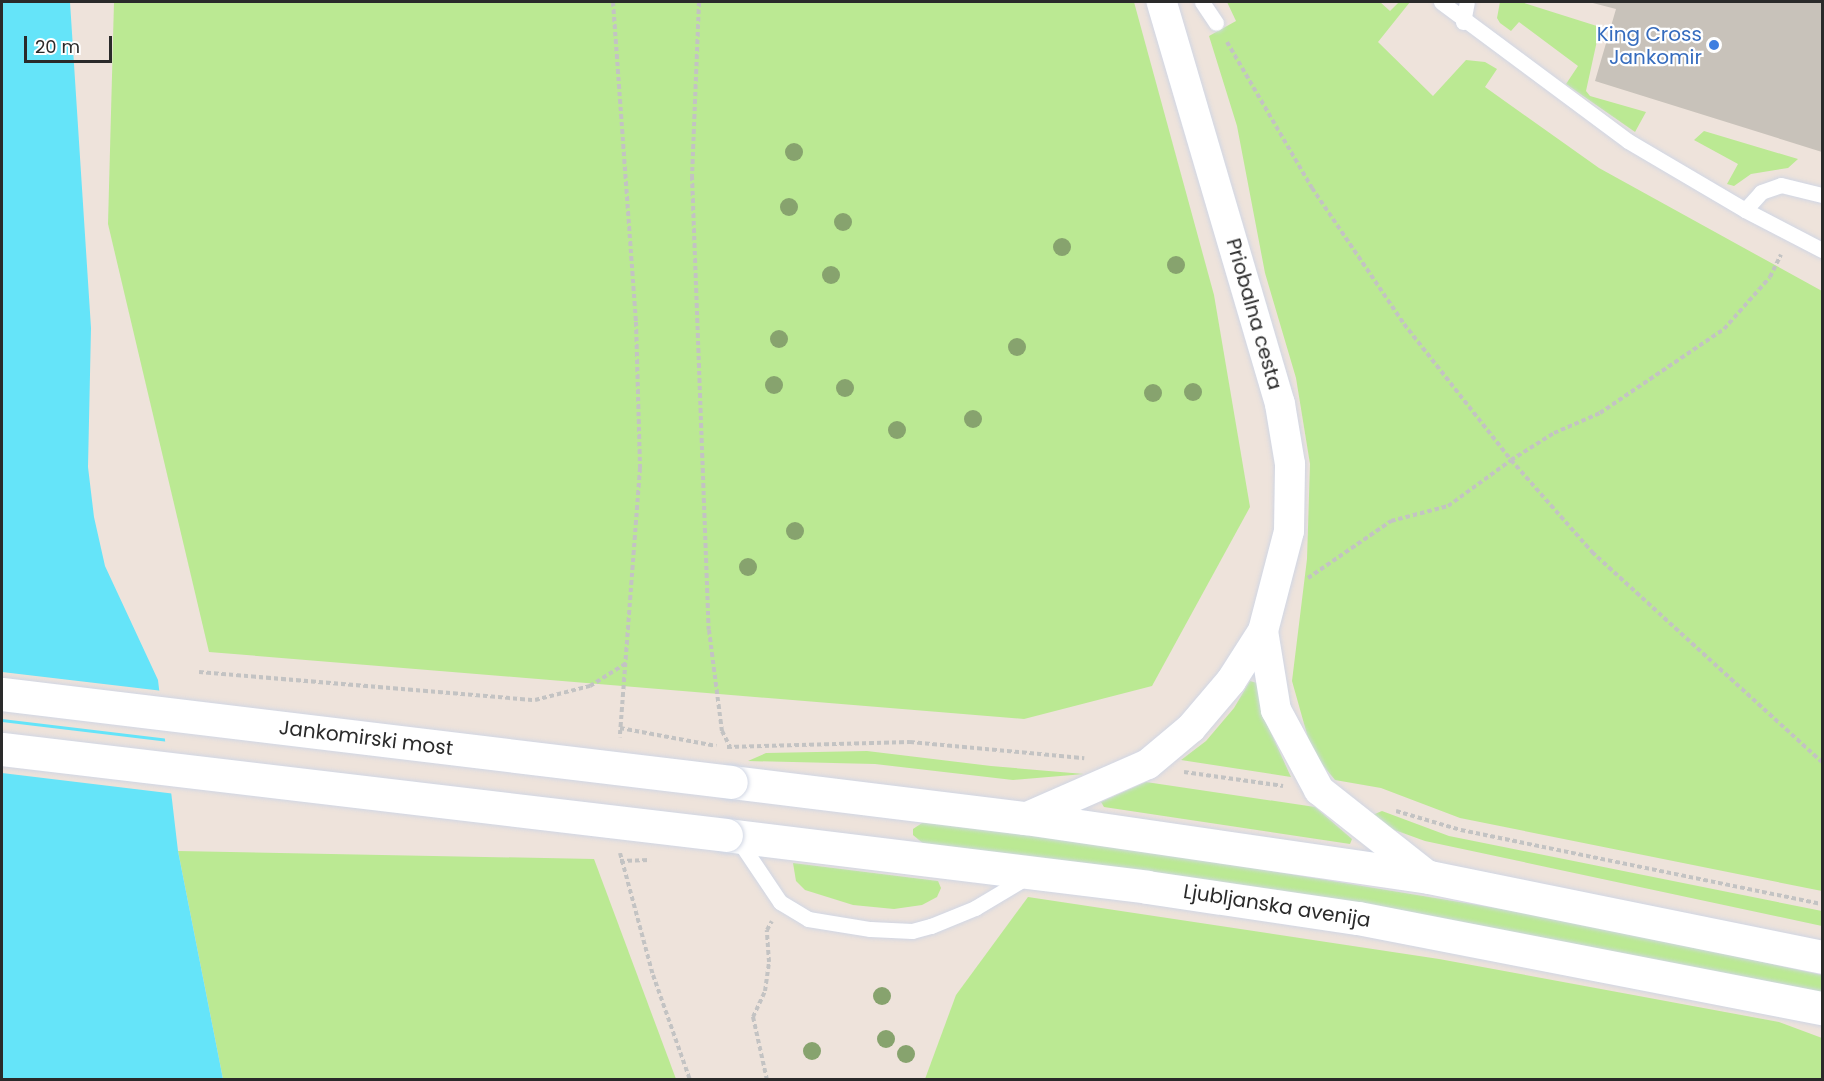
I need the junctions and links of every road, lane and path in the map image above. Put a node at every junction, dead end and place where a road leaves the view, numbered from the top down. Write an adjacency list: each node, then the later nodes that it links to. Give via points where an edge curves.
1 (613, 2): 16 (path, via 636,322 640,468)
2 (699, 2): 23 (path, via 692,176 710,630 722,731 730,747 910,742)
3 (1162, 2): 14 (street, Priobalna cesta, via 1280,404 1290,464 1289,531)
4 (1202, 2): 8 (lane)
5 (1441, 2): 7 (lane)
6 (1467, 2): 7 (lane)
7 (1463, 22): 10 (lane, via 1628,141)
8 (1216, 23): 13 (path, via 1312,188 1404,324)
9 (1822, 195): 10 (lane, via 1781,184 1761,192)
10 (1745, 210): 11 (lane)
11 (1791, 234): 12 (lane); 13 (path, via 1770,277 1724,329 1600,413 1554,433)
12 (1822, 250)
13 (1511, 460): 14 (path, via 1448,506 1390,521 1332,565); 24 (path, via 1593,552)
14 (1274, 598): 15 (street, Priobalna cesta)
15 (1263, 631): 28 (street, Priobalna cesta, via 1231,681 1191,728 1148,764); 34 (street, Priobalna cesta, via 1276,710 1319,790)
16 (626, 663): 17 (path, via 590,686 534,700); 19 (path)
17 (199, 672)
18 (2, 694): 28 (main road, Jankomirski most, bridge)
19 (620, 728): 20 (path); 22 (path)
20 (718, 746)
21 (2, 749): 29 (main road, bridge)
22 (620, 750)
23 (1089, 759)
24 (1822, 762)
25 (1182, 771): 26 (path)
26 (1289, 787)
27 (1390, 809): 36 (path, via 1461,830)
28 (1025, 818): 34 (main road)
29 (731, 835): 33 (main road, Ljubljanska avenija); 35 (lane)
30 (620, 850): 32 (path)
31 (654, 860): 32 (path)
32 (620, 861): 39 (path, via 653,975)
33 (1031, 875): 35 (lane, via 975,908 912,931 808,919); 38 (main road, Ljubljanska avenija, via 1147,887 1358,918)
34 (1429, 877): 37 (main road)
35 (780, 902): 40 (path, via 767,930 769,962 765,991 753,1017)
36 (1822, 904)
37 (1822, 957)
38 (1822, 1008)
39 (690, 1080)
40 (767, 1080)

